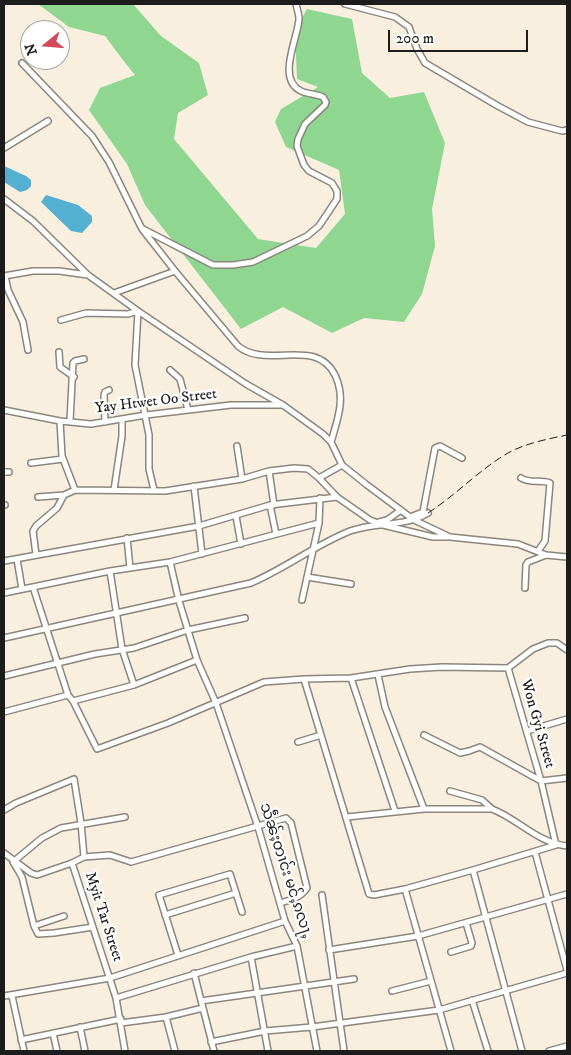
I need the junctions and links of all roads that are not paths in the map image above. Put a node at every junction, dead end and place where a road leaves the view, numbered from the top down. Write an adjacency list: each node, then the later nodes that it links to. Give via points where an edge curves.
1 (296, 4): 8 (street, via 299,19 289,73 300,91 323,97 326,102 305,124 297,146 309,171 332,183 337,191 333,206 319,226 307,236 253,262 233,265 213,265)
2 (344, 4): 5 (street, via 395,17 409,27 425,63 528,122)
3 (29, 70): 8 (street, via 92,136 109,162)
4 (48, 121): 6 (street)
5 (567, 130)
6 (4, 148)
7 (4, 199): 10 (street, via 33,220)
8 (142, 229): 9 (street)
9 (175, 271): 12 (street); 29 (street, via 243,351 265,356 304,354 327,363 341,392 340,412)
10 (88, 275): 11 (street, via 32,271); 12 (street)
11 (4, 276): 15 (street, via 23,322)
12 (114, 293): 13 (street)
13 (138, 312): 14 (street, via 86,313); 21 (street); 24 (street, via 135,365)
14 (61, 320)
15 (28, 350)
16 (59, 352): 19 (street, via 60,366)
17 (84, 359): 19 (street, via 73,363)
18 (170, 370): 23 (street, via 180,379)
19 (74, 377): 27 (street)
20 (109, 390): 28 (street, via 104,395)
21 (283, 405): 23 (street, Yay Htwet Oo Street, via 231,405); 29 (street)
22 (4, 410): 26 (street, Yay Htwet Oo Street)
23 (188, 410): 24 (street, Yay Htwet Oo Street)
24 (146, 414): 25 (street, Yay Htwet Oo Street); 42 (street, via 150,435 149,469)
25 (122, 419): 28 (street, Yay Htwet Oo Street); 41 (street)
26 (60, 421): 27 (street, Yay Htwet Oo Street); 32 (street)
27 (70, 421): 28 (street, Yay Htwet Oo Street)
28 (105, 422)
29 (331, 442): 34 (street)
30 (236, 446): 36 (street)
31 (462, 458): 51 (street, via 440,446 436,448 423,512)
32 (63, 459): 33 (street); 40 (street)
33 (31, 463)
34 (342, 465): 37 (street); 48 (street)
35 (269, 471): 36 (street); 37 (street, via 308,469); 47 (street)
36 (242, 478): 39 (street)
37 (319, 478): 45 (street)
38 (521, 478): 60 (street, via 550,483 545,541)
39 (194, 486): 42 (street); 54 (street)
40 (74, 490): 41 (street); 43 (street)
41 (114, 490): 42 (street)
42 (154, 490)
43 (64, 495): 44 (street); 62 (street, via 57,508 36,526)
44 (38, 497)
45 (337, 497): 46 (street); 53 (street)
46 (320, 498): 47 (street); 52 (street)
47 (272, 505): 50 (street); 55 (street)
48 (401, 510): 51 (street); 53 (street)
49 (428, 513): 51 (street)
50 (236, 516): 54 (street); 58 (street)
51 (412, 518): 53 (street, via 401,523); 56 (street)
52 (319, 523): 55 (street); 59 (street)
53 (380, 524): 56 (street, via 433,537); 59 (street, via 351,531)
54 (199, 526): 57 (street); 61 (street)
55 (276, 534): 58 (street)
56 (450, 537): 60 (street, via 518,544)
57 (127, 538): 62 (street); 68 (street)
58 (241, 544): 61 (street)
59 (312, 550): 70 (street); 76 (street, via 251,582)
60 (538, 551): 63 (street)
61 (202, 554): 67 (street)
62 (36, 555): 65 (street)
63 (546, 555): 64 (street); 73 (street, via 526,565)
64 (567, 557)
65 (18, 559): 66 (street); 74 (street)
66 (4, 561)
67 (170, 562): 68 (street); 76 (street, သဵၼ်ႈတၢင်း မင်ႇၵလႃႇ)
68 (130, 568): 69 (street)
69 (110, 571): 72 (street); 78 (street)
70 (307, 577): 71 (street); 77 (street)
71 (351, 584)
72 (33, 587): 74 (street); 80 (street)
73 (525, 588)
74 (22, 589): 75 (street)
75 (4, 593)
76 (178, 599): 78 (street); 81 (street, သဵၼ်ႈတၢင်း မင်ႇၵလႃႇ)
77 (302, 600)
78 (117, 613): 80 (street); 83 (street)
79 (245, 618): 81 (street)
80 (46, 629): 82 (street); 86 (street)
81 (188, 630): 83 (street, via 153,643); 85 (street, သဵၼ်ႈတၢင်း မင်ႇၵလႃႇ)
82 (4, 638)
83 (122, 649): 86 (street); 92 (street)
84 (567, 650): 87 (street, via 557,643 548,643 533,649)
85 (197, 660): 92 (street); 95 (street, သဵၼ်ႈတၢင်း မင်ႇၵလႃႇ)
86 (57, 662): 89 (street); 93 (street)
87 (508, 668): 88 (street, via 410,669); 98 (street, Won Gyi Street)
88 (378, 674): 90 (street); 105 (street, via 385,707)
89 (4, 676)
90 (351, 678): 91 (street); 108 (street)
91 (304, 679): 95 (street, via 264,682); 99 (street)
92 (134, 685): 94 (street)
93 (68, 695): 94 (street); 96 (street)
94 (73, 701): 95 (street, via 97,749)
95 (216, 703): 112 (street, သဵၼ်ႈတၢင်း မင်ႇၵလႃႇ)
96 (4, 712)
97 (567, 719): 98 (street)
98 (527, 731): 103 (street, Won Gyi Street)
99 (321, 734): 101 (street); 110 (street)
100 (424, 735): 103 (street, via 460,753 480,747)
101 (298, 742)
102 (567, 778): 103 (street)
103 (541, 780): 113 (street, Won Gyi Street)
104 (450, 791): 106 (street, via 482,800)
105 (424, 809): 106 (street); 108 (street)
106 (492, 809): 113 (street)
107 (4, 810): 111 (street, via 74,778)
108 (395, 811): 110 (street)
109 (125, 817): 111 (street)
110 (347, 817): 121 (street, via 369,894 374,896)
111 (81, 823): 117 (street); 118 (street, via 61,828 42,838)
112 (258, 827): 117 (street, via 131,862 110,855); 126 (street, သဵၼ်ႈတၢင်း မင်ႇၵလႃႇ); 126 (street, via 286,818 292,824 307,888 298,897)
113 (556, 845): 114 (street); 115 (street)
114 (567, 846)
115 (535, 852): 120 (street); 125 (street)
116 (4, 853): 118 (street)
117 (84, 857): 119 (street)
118 (14, 860): 119 (street, via 37,875); 133 (street, via 13,864 22,877)
119 (72, 863): 134 (street, Myit Tar Street)
120 (473, 870): 121 (street); 130 (street)
121 (405, 889): 135 (street)
122 (236, 893): 127 (street); 128 (street); 128 (street, via 230,874 168,892 159,895)
123 (567, 894): 125 (street)
124 (322, 895): 137 (street)
125 (548, 899): 130 (street); 141 (street)
126 (280, 904): 131 (street, သဵၼ်ႈတၢင်း မင်ႇၵလႃႇ)
127 (242, 912)
128 (165, 915): 139 (street)
129 (64, 916): 133 (street)
130 (486, 918): 132 (street); 149 (street)
131 (285, 921): 136 (street, သဵၼ်ႈတၢင်း မင်ႇၵလႃႇ); 139 (street)
132 (466, 923): 135 (street); 138 (street, via 471,946)
133 (34, 926): 134 (street, via 38,934)
134 (93, 927): 143 (street, Myit Tar Street)
135 (418, 936): 137 (street); 145 (street)
136 (297, 946): 140 (street); 147 (street, သဵၼ်ႈတၢင်း မင်ႇၵလႃႇ)
137 (329, 950): 146 (street)
138 (451, 952)
139 (178, 955): 143 (street)
140 (251, 957): 142 (street); 150 (street)
141 (567, 972): 149 (street)
142 (194, 974): 153 (street); 155 (street)
143 (110, 978): 152 (street); 153 (street, Myit Tar Street)
144 (354, 979): 146 (street)
145 (431, 981): 148 (street); 157 (street)
146 (336, 982): 147 (street); 160 (street)
147 (306, 987): 150 (street); 162 (street, သဵၼ်ႈတၢင်း မင်ႇၵလႃႇ)
148 (392, 991)
149 (505, 991): 154 (street); 179 (street)
150 (258, 993): 155 (street); 163 (street)
151 (4, 996): 152 (street)
152 (12, 996): 165 (street)
153 (116, 998): 159 (street, Myit Tar Street)
154 (472, 1000): 157 (street); 178 (street)
155 (201, 1001): 156 (street)
156 (203, 1008): 158 (street); 166 (street)
157 (439, 1010): 160 (street); 177 (street)
158 (166, 1017): 159 (street); 172 (street)
159 (121, 1021): 161 (street); 171 (street, Myit Tar Street)
160 (339, 1024): 162 (street); 176 (street)
161 (80, 1027): 164 (street); 170 (street)
162 (312, 1028): 163 (street); 175 (street, သဵၼ်ႈတၢင်း မင်ႇၵလႃႇ)
163 (265, 1031): 166 (street); 174 (street)
164 (53, 1032): 165 (street); 169 (street)
165 (21, 1040): 168 (street)
166 (211, 1042): 173 (street)
167 (567, 1046): 180 (street)
168 (24, 1051)
169 (57, 1051)
170 (85, 1051)
171 (126, 1051)
172 (175, 1051)
173 (214, 1051)
174 (268, 1051)
175 (317, 1051)
176 (344, 1051)
177 (451, 1051)
178 (488, 1051)
179 (522, 1051)
180 (550, 1051)

